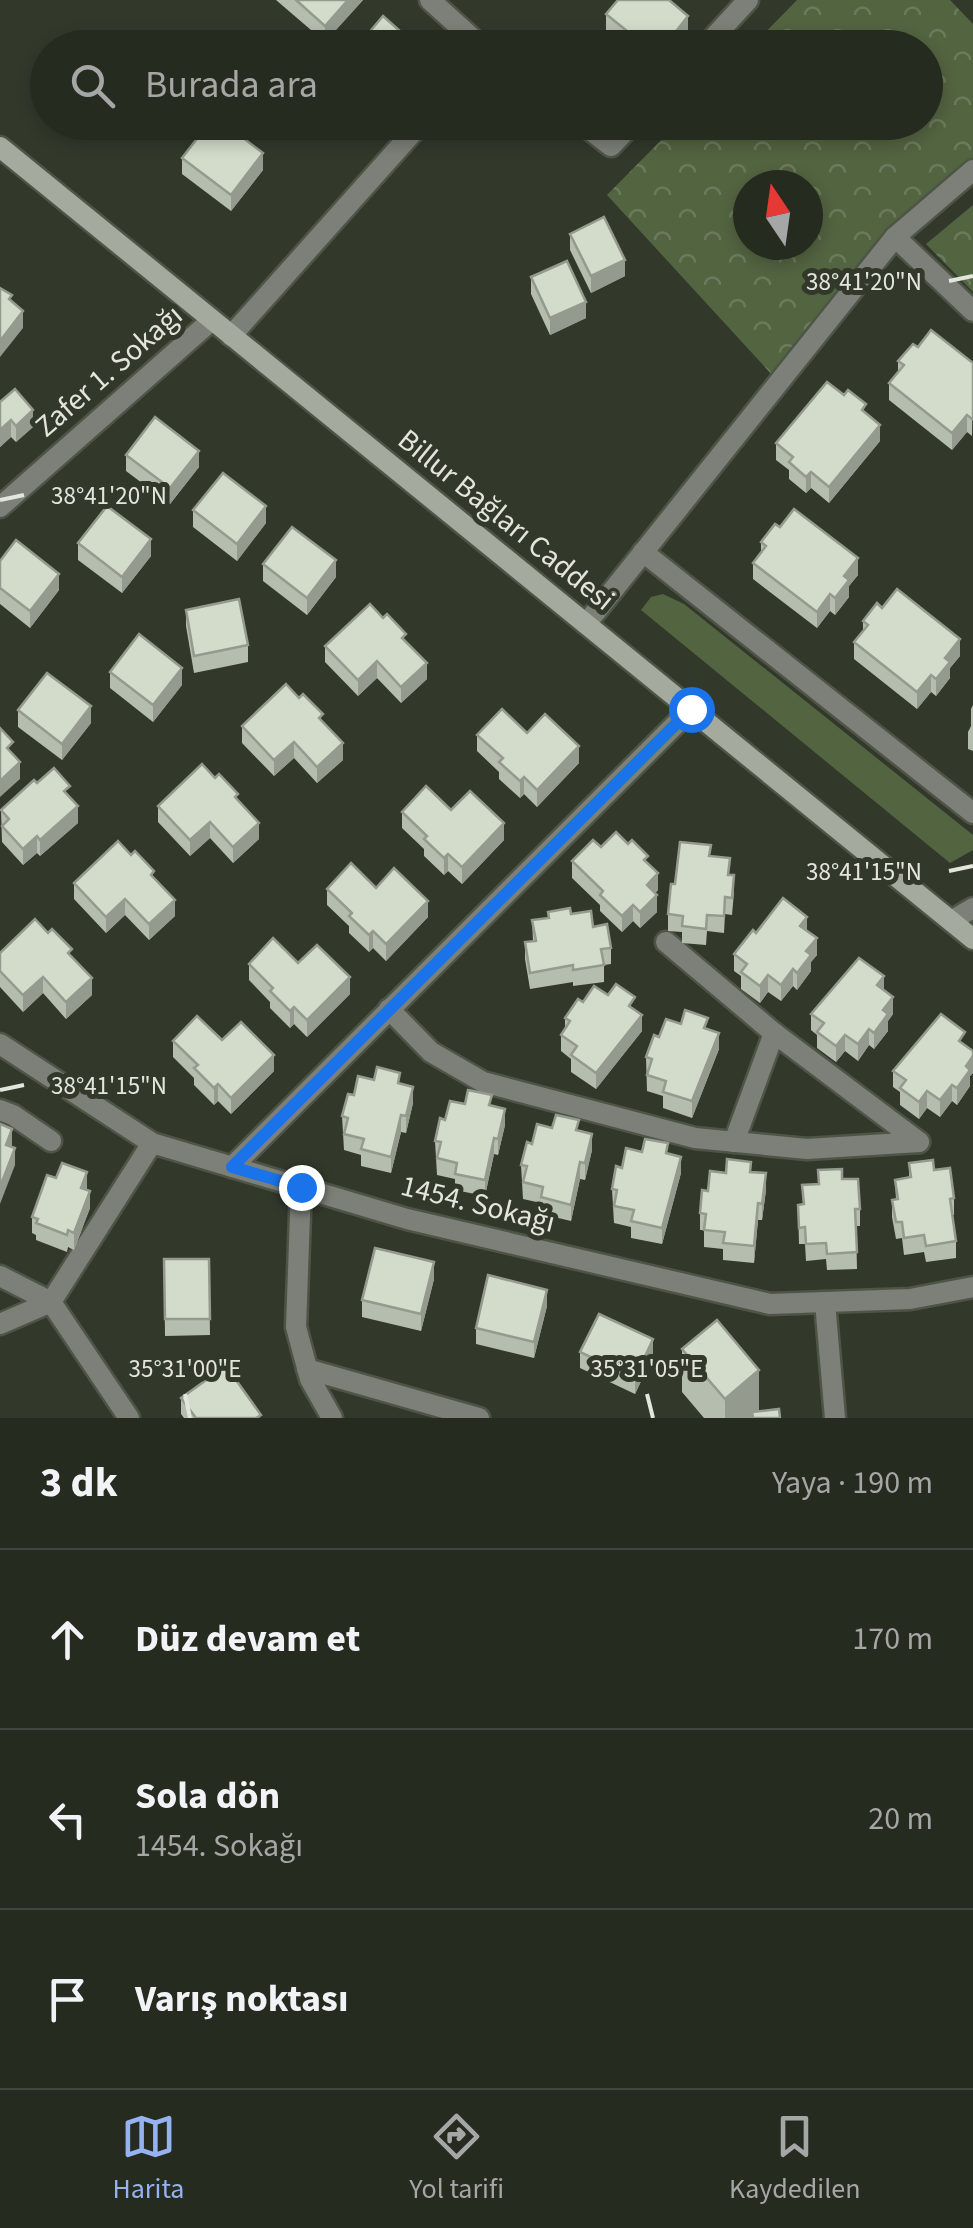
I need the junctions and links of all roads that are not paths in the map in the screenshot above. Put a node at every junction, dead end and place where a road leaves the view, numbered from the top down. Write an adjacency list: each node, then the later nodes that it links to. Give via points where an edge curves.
1 (430, 0): 3 (street)
2 (748, 0): 4 (street)
3 (463, 30)
4 (720, 30)
5 (406, 140): 11 (street)
6 (0, 148): 10 (street, Billur Bağları Caddesi)
7 (973, 170): 8 (street)
8 (895, 237): 9 (street); 13 (street)
9 (973, 311)
10 (212, 320): 11 (street, Billur Bağları Caddesi); 12 (street, Zafer 1. Sokağı)
11 (231, 336): 14 (street, Billur Bağları Caddesi)
12 (0, 507)
13 (643, 552): 14 (street); 16 (street)
14 (586, 624): 15 (street, Billur Bağları Caddesi)
15 (691, 709): 18 (street, Billur Bağları Caddesi); 21 (street)
16 (973, 813)
17 (973, 908): 18 (street)
18 (951, 922): 19 (street, Billur Bağları Caddesi)
19 (973, 939)
20 (666, 942): 22 (street)
21 (390, 1009): 26 (street, via 431,1052 483,1082 695,1138); 28 (street)
22 (774, 1033): 26 (street); 26 (street, via 919,1142 807,1149)
23 (0, 1044): 27 (street, 1454. Sokağı)
24 (0, 1110): 25 (street)
25 (51, 1142)
26 (734, 1142)
27 (152, 1143): 28 (street, 1454. Sokağı); 32 (street)
28 (232, 1167): 29 (street, 1454. Sokağı)
29 (301, 1187): 33 (street, 1454. Sokağı, via 770,1304); 35 (street, via 296,1326)
30 (0, 1276): 32 (street)
31 (973, 1286): 33 (street, 1454. Sokağı, via 910,1299)
32 (51, 1302): 34 (street); 36 (street)
33 (825, 1302): 39 (street)
34 (0, 1324)
35 (307, 1368): 37 (street); 38 (street)
36 (130, 1418)
37 (332, 1418)
38 (480, 1418)
39 (835, 1418)

